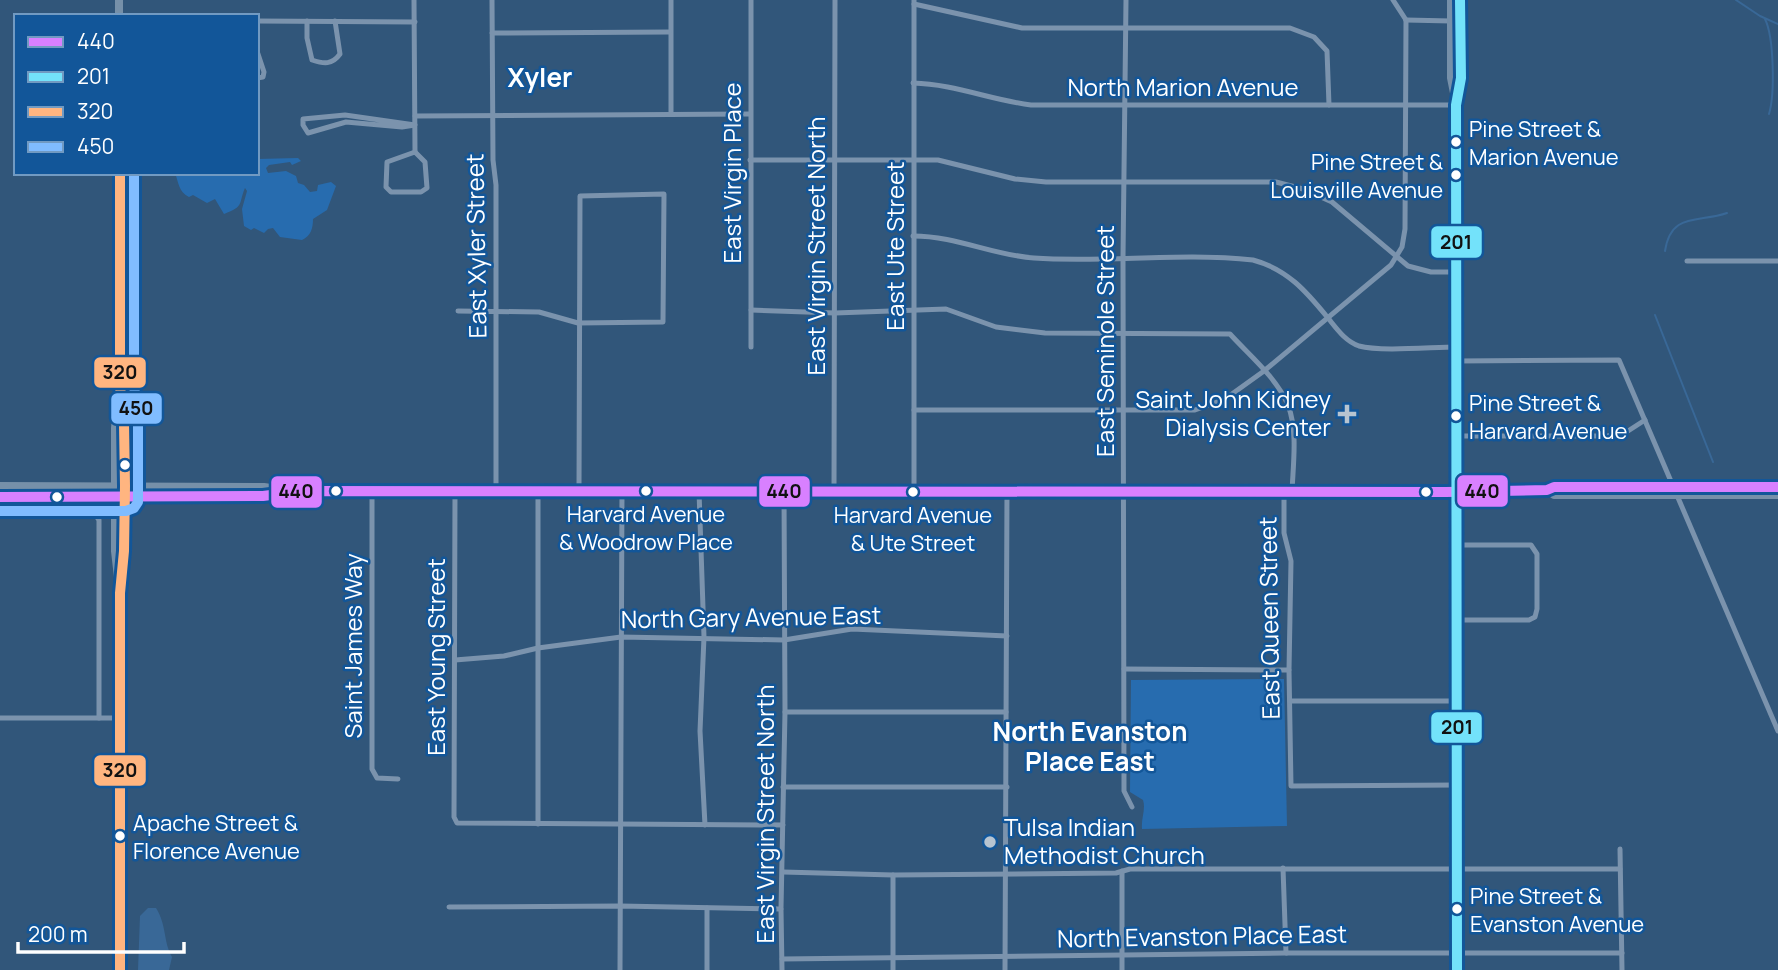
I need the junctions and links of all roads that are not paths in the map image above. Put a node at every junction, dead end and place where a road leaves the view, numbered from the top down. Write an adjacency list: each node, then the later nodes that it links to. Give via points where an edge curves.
1 (414, 0): 15 (street)
2 (492, 0): 18 (street, East Xyler Street)
3 (671, 0): 17 (street)
4 (751, 0): 27 (street, East Virgin Place)
5 (835, 0): 32 (street, East Virgin Street North)
6 (1125, 0): 16 (street, East Seminole Street)
7 (1393, 0): 10 (street)
8 (914, 2): 16 (street, via 1022,27); 21 (street, East Ute Street)
9 (1457, 2): 11 (main road); 23 (main road, via 1461,78)
10 (1406, 20): 11 (street); 25 (street)
11 (1451, 20): 23 (main road)
12 (259, 21): 13 (street)
13 (307, 21): 14 (street); 14 (street, via 312,60 324,64 340,54)
14 (335, 21): 15 (street)
15 (415, 22): 28 (street)
16 (1125, 28): 22 (street, via 1290,28 1314,37 1327,51); 24 (street, East Seminole Street)
17 (669, 32): 18 (street); 26 (street)
18 (492, 33): 29 (street, East Xyler Street)
19 (259, 57): 20 (street, via 264,72)
20 (259, 78)
21 (913, 83): 24 (street, North Marion Avenue, via 1031,105); 33 (street, East Ute Street)
22 (1329, 105): 24 (street, North Marion Avenue); 25 (street, North Marion Avenue)
23 (1456, 105): 25 (street, North Marion Avenue); 42 (main road)
24 (1123, 106): 36 (street, East Seminole Street)
25 (1405, 106): 39 (street, via 1405,229)
26 (671, 114): 27 (street); 29 (street)
27 (750, 114): 34 (street, East Virgin Place)
28 (415, 116): 29 (street); 30 (street)
29 (492, 116): 46 (street, East Xyler Street)
30 (415, 125): 30 (street, via 345,115 303,119 308,133 346,122); 31 (street)
31 (415, 152): 31 (street, via 427,167 427,188 421,192 387,190 387,162)
32 (834, 159): 33 (street); 34 (street); 47 (street, East Virgin Street North)
33 (913, 159): 36 (street, via 950,162 1022,180); 37 (street, East Ute Street)
34 (750, 160): 43 (street, East Virgin Place)
35 (120, 175): 60 (main road, via 124,424)
36 (1124, 182): 38 (street, East Seminole Street); 39 (street, via 1276,182 1303,189 1345,211)
37 (913, 236): 38 (street, via 943,237 1034,258); 44 (street, East Ute Street)
38 (1123, 258): 48 (street, via 1240,258 1265,263 1299,284); 50 (street, East Seminole Street)
39 (1396, 258): 42 (street, via 1419,270); 48 (street)
40 (1687, 261): 41 (street)
41 (1778, 261)
42 (1457, 272): 52 (main road)
43 (751, 310): 47 (street, East Queen Street); 51 (street, East Virgin Place)
44 (913, 310): 47 (street, East Queen Street); 50 (street, East Queen Street, via 946,309 996,327 1045,334); 55 (street, East Ute Street)
45 (458, 311): 46 (street)
46 (496, 312): 49 (street, via 550,314); 65 (street, East Xyler Street)
47 (835, 313): 71 (street, East Virgin Street North)
48 (1328, 318): 52 (street, via 1347,339 1368,348); 54 (street)
49 (578, 323): 49 (street, via 580,196 664,194 663,322); 67 (street)
50 (1124, 334): 54 (street, East Queen Street, via 1230,334); 56 (street, East Seminole Street)
51 (751, 347)
52 (1456, 347): 53 (main road)
53 (1456, 361): 57 (street, via 1619,360); 58 (main road)
54 (1264, 371): 56 (street, via 1225,398 1195,410); 76 (street, East Queen Street, via 1282,393 1291,416)
55 (914, 410): 56 (street); 72 (street, East Ute Street)
56 (1124, 410): 75 (street, East Seminole Street)
57 (1645, 420): 58 (street, via 1608,436); 74 (street)
58 (1457, 436): 77 (main road)
59 (0, 486): 60 (main road)
60 (120, 486): 62 (main road); 80 (main road)
61 (1778, 487): 74 (main road)
62 (302, 491): 63 (main road); 80 (main road, via 263,496)
63 (372, 491): 64 (main road); 100 (street, Saint James Way, via 372,769 377,778)
64 (456, 491): 65 (main road); 89 (street, East Young Street)
65 (496, 491): 66 (main road)
66 (538, 491): 67 (main road); 88 (street)
67 (579, 491): 68 (main road)
68 (622, 491): 69 (main road); 85 (street)
69 (699, 491): 70 (main road); 86 (street)
70 (785, 491): 71 (main road); 87 (street, East Virgin Street North)
71 (834, 491): 72 (main road)
72 (914, 491): 73 (main road)
73 (1007, 491): 75 (main road); 84 (street)
74 (1674, 491): 77 (main road, via 1553,487); 78 (main road); 99 (street)
75 (1123, 492): 76 (main road); 90 (street, East Seminole Street)
76 (1288, 492): 77 (main road); 91 (street, East Queen Street, via 1284,533 1291,561)
77 (1458, 492): 82 (main road)
78 (1778, 495)
79 (0, 497): 80 (main road)
80 (120, 497): 98 (main road, via 124,563)
81 (0, 510): 97 (street, via 85,509 95,514 100,526)
82 (1458, 545): 83 (main road); 83 (street, via 1528,544 1537,554 1535,617 1525,621)
83 (1458, 620): 93 (main road)
84 (1007, 636): 87 (street, North Gary Avenue East, via 852,629); 95 (street)
85 (621, 637): 86 (street, North Gary Avenue East); 88 (street, North Gary Avenue East); 106 (street)
86 (704, 637): 87 (street, North Gary Avenue East); 107 (street)
87 (784, 639): 94 (street, East Virgin Street North)
88 (538, 648): 89 (street, North Gary Avenue East); 105 (street)
89 (455, 660): 105 (street, East Young Street, via 457,823)
90 (1124, 669): 91 (street); 104 (street, East Seminole Street, via 1124,791)
91 (1289, 670): 92 (street, East Queen Street)
92 (1290, 701): 93 (street); 101 (street, East Queen Street, via 1291,786)
93 (1458, 701): 101 (main road)
94 (785, 712): 95 (street); 102 (street, East Virgin Street North)
95 (1006, 712): 103 (street)
96 (0, 718): 97 (street)
97 (99, 718): 98 (street)
98 (120, 718): 128 (main road)
99 (1778, 731)
100 (398, 779)
101 (1458, 785): 111 (main road)
102 (783, 787): 103 (street); 108 (street, East Virgin Street North)
103 (1006, 787): 115 (street)
104 (1132, 807)
105 (538, 824): 106 (street)
106 (621, 825): 107 (street); 117 (street)
107 (705, 825): 108 (street)
108 (783, 825): 114 (street, East Virgin Street North)
109 (1620, 849): 112 (street)
110 (1283, 868): 111 (street); 113 (street); 121 (street)
111 (1458, 869): 112 (street); 122 (main road)
112 (1620, 869): 123 (street)
113 (1122, 871): 115 (street); 124 (street)
114 (783, 872): 116 (street); 120 (street, East Virgin Street North)
115 (1005, 873): 116 (street); 126 (street)
116 (893, 875): 125 (street)
117 (620, 906): 118 (street); 119 (street); 129 (street)
118 (449, 907)
119 (707, 908): 120 (street); 130 (street)
120 (780, 909): 127 (street, East Virgin Street North)
121 (1286, 953): 122 (street, North Evanston Place East); 124 (street, North Evanston Place East)
122 (1457, 953): 123 (street, North Evanston Place East); 135 (main road)
123 (1622, 953): 136 (street)
124 (1122, 955): 126 (street, North Evanston Place East); 134 (street)
125 (893, 956): 126 (street, North Evanston Place East); 127 (street, North Evanston Place East); 132 (street)
126 (1005, 957): 133 (street)
127 (782, 958): 131 (street, East Virgin Street North)
128 (120, 970)
129 (620, 970)
130 (707, 970)
131 (782, 970)
132 (894, 970)
133 (1005, 970)
134 (1122, 970)
135 (1457, 970)
136 (1622, 970)

